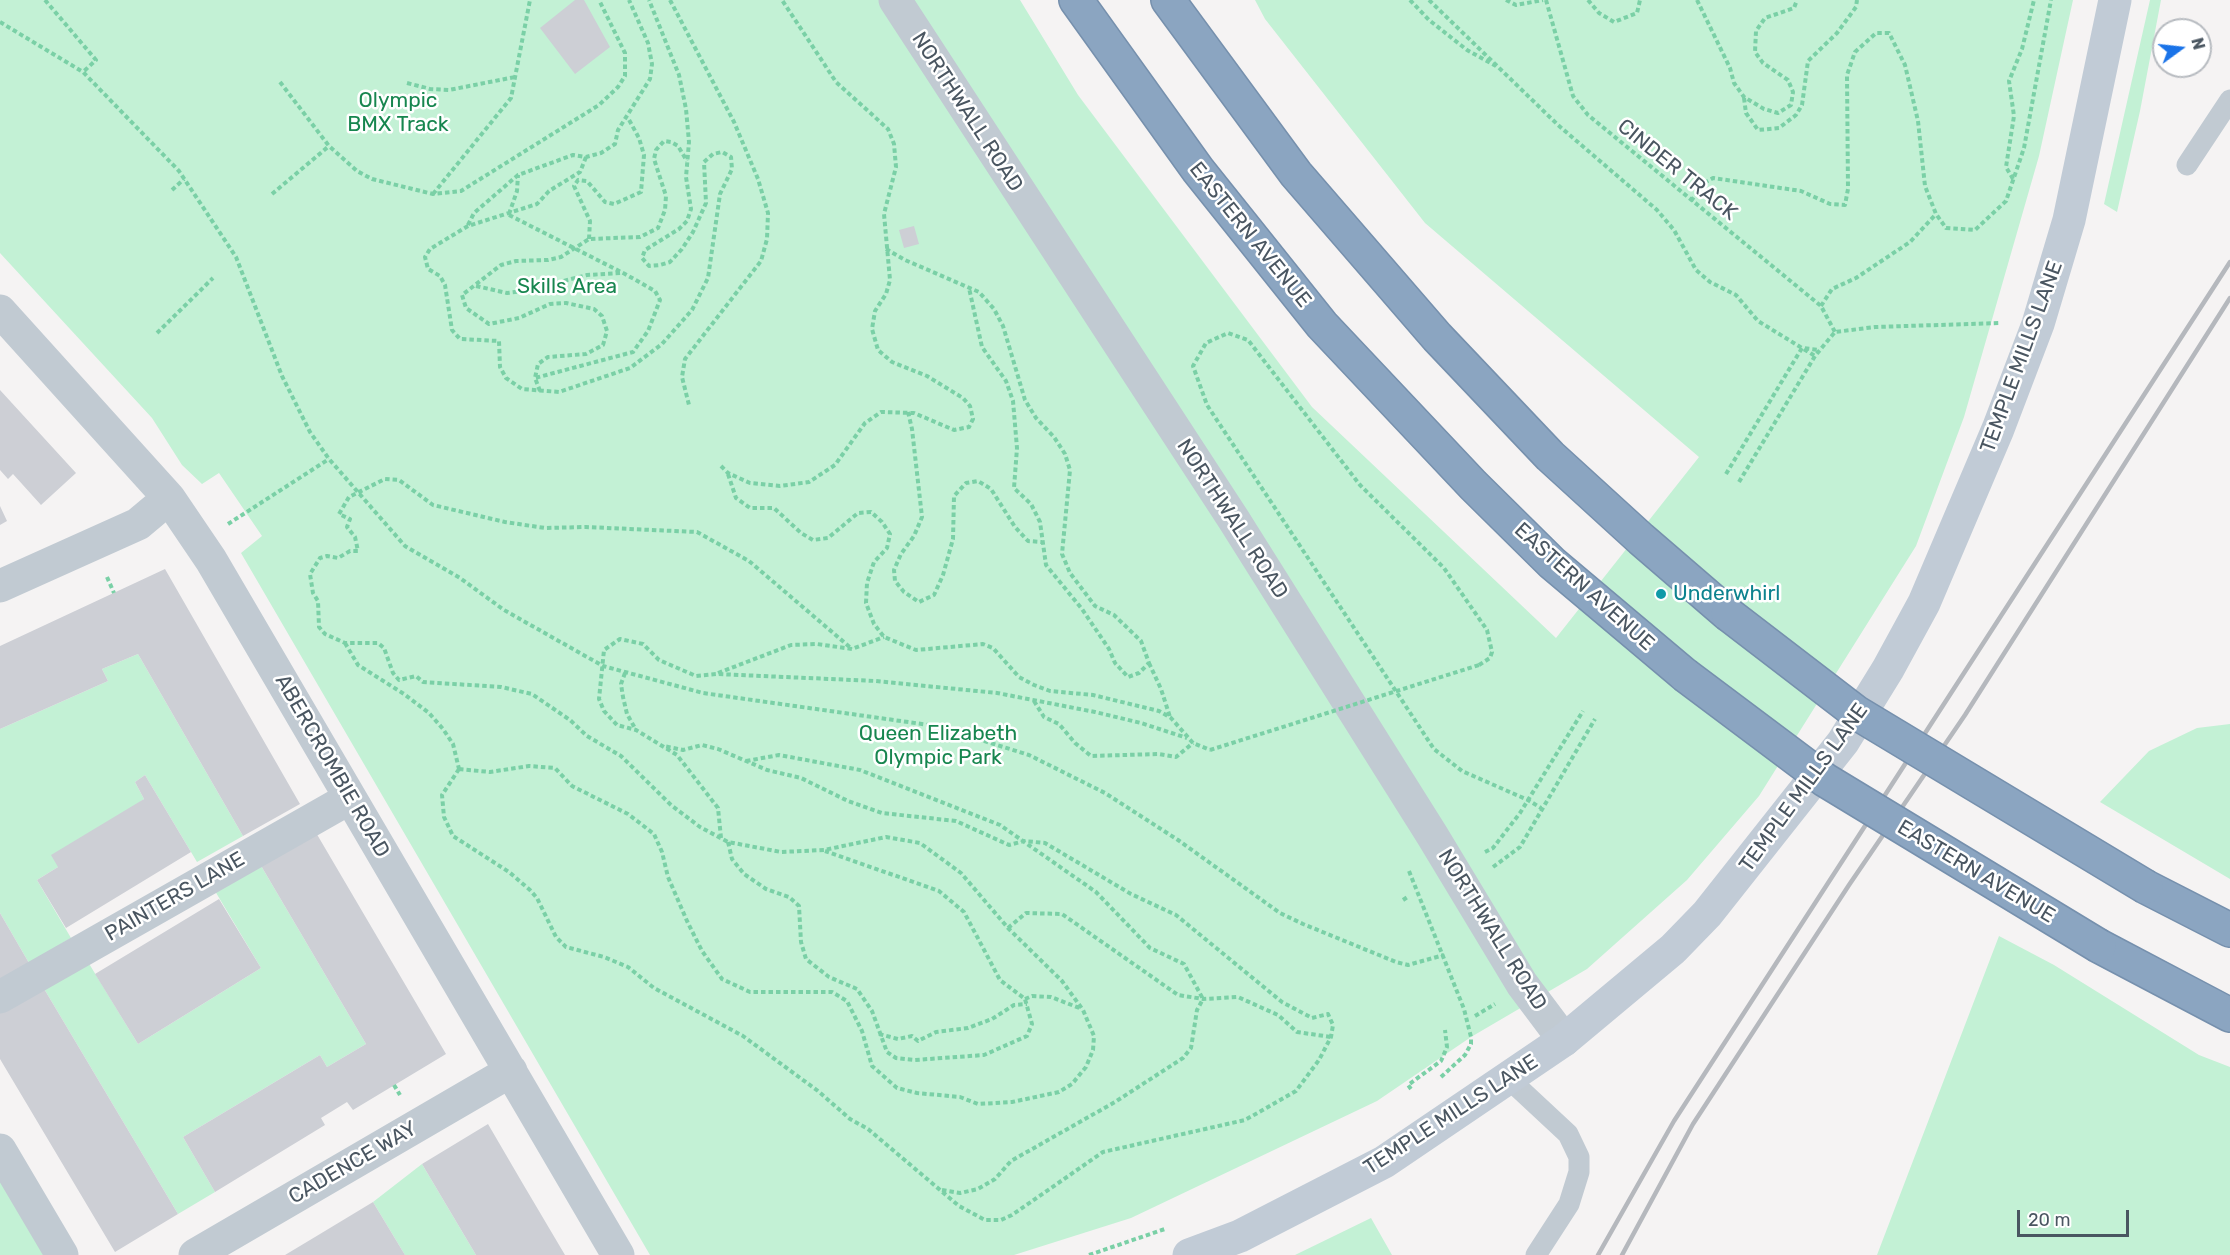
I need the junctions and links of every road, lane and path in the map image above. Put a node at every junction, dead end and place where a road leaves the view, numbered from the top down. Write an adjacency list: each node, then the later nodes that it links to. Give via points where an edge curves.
1 (45, 0): 25 (path, via 96,60)
2 (530, 0): 26 (path)
3 (599, 0): 41 (path, via 625,53 624,76 618,87 599,105 471,186)
4 (629, 0): 31 (path, via 644,32 652,64 650,79)
5 (650, 0): 34 (path, via 679,75 686,110)
6 (670, 0): 63 (path, via 734,122 768,213 761,261 685,359 682,377)
7 (782, 0): 48 (path, via 836,82 888,129 896,167 884,214)
8 (896, 0): 116 (street, NORTHWALL ROAD, via 1240,530 1522,984)
9 (1076, 0): 114 (highway, EASTERN AVENUE, bridge, via 1198,170 1322,325 1552,563 1685,675 1825,780 2099,946)
10 (1168, 0): 107 (highway, bridge, via 1296,174 1437,337 1550,456 1641,539 1728,614 1857,713 2146,887)
11 (1410, 0): 24 (path, via 1467,50)
12 (1430, 0): 24 (path)
13 (1506, 0): 14 (path, via 1516,5)
14 (1544, 0): 42 (path, CINDER TRACK, via 1573,96 1616,141)
15 (1588, 0): 16 (path, via 1614,22 1637,13)
16 (1640, 0)
17 (1697, 0): 29 (path)
18 (1797, 0): 29 (path, via 1794,8 1766,18 1756,31 1755,52 1763,63 1788,80 1793,92 1791,105 1778,113)
19 (1857, 0): 29 (path, via 1837,33 1808,61 1797,115 1779,128 1758,129 1746,113)
20 (2034, 0): 38 (path, via 2009,81 2014,116 2006,167)
21 (2051, 0): 38 (path, via 2034,106)
22 (2115, 0): 116 (street, TEMPLE MILLS LANE, via 2069,220 2038,324 1924,603 1843,742 1707,914 1673,949)
23 (0, 22): 25 (path)
24 (1497, 66): 58 (path, via 1558,125 1657,210 1674,230 1696,270 1736,295 1758,321)
25 (83, 72): 37 (path)
26 (515, 77): 28 (path, via 449,90); 41 (path, via 511,98)
27 (280, 82): 32 (path)
28 (407, 84)
29 (1744, 97)
30 (2230, 100): 35 (lane)
31 (627, 118): 33 (path, via 618,130 615,144); 46 (path, via 644,155 641,192 614,204 605,202 587,181 578,180 574,186 587,208)
32 (329, 146): 40 (path); 41 (path, via 341,159 372,179)
33 (586, 157): 36 (path, via 573,155); 44 (path, via 580,172 549,191 537,204)
34 (688, 162): 46 (path, via 671,142 664,141 656,150 654,159 666,196 658,228 640,237); 62 (path, via 691,210 687,221 671,236 645,250 642,258 649,266 660,265 670,262 682,249 706,203 704,162 722,152 731,157 732,170 720,194 708,278 692,310 662,344 630,368 559,392)
35 (2187, 165)
36 (518, 175): 44 (path); 45 (path, via 474,213)
37 (184, 179): 39 (path); 65 (path, via 236,257 282,376)
38 (2014, 180): 43 (path, via 2006,201 1975,230 1946,228)
39 (172, 190)
40 (272, 194)
41 (433, 194)
42 (1691, 201): 43 (path, via 1704,183 1713,178 1801,191 1830,204 1845,205 1847,75 1855,52 1876,33 1889,33 1905,65 1918,121 1925,186); 53 (path, CINDER TRACK)
43 (1936, 214): 53 (path, via 1900,249 1832,289)
44 (509, 215): 45 (path); 47 (path)
45 (468, 226): 62 (path, via 430,249 425,257 428,270 440,276 445,285 452,330 460,339 499,341 500,367 506,378 522,388)
46 (589, 239): 47 (path)
47 (572, 249): 49 (path); 51 (path, via 548,260 501,265)
48 (886, 249): 52 (path); 64 (path, via 890,280 875,311 872,329 878,350 892,362 927,376 963,398 974,419 969,427 954,430)
49 (625, 274): 51 (path, via 586,275 507,293); 61 (path, via 656,291 660,300 648,331 633,352)
50 (213, 278): 57 (path)
51 (475, 286): 61 (path, via 462,295 466,308 489,324 558,303 594,309 602,316 607,331 603,345 586,354 548,357 538,364)
52 (969, 288): 73 (path, via 982,347 1006,381 1013,401 1017,448 1014,488 1031,504 1040,522); 80 (path, via 980,292 994,309 1003,326 1025,400 1065,454 1070,470 1062,554 1070,573 1095,606 1114,615 1142,641)
53 (1821, 306): 56 (path, CINDER TRACK)
54 (0, 311): 71 (street, ABERCROMBIE ROAD)
55 (2011, 322): 56 (path)
56 (1835, 332): 59 (path)
57 (157, 333)
58 (1802, 348): 59 (path); 60 (path); 68 (path)
59 (1820, 350): 60 (path)
60 (1815, 356): 69 (path)
61 (536, 378): 62 (path)
62 (540, 392)
63 (689, 405)
64 (908, 412): 67 (path, via 880,412 865,423 835,465 809,482 780,486 750,483); 73 (path, via 922,517 894,570 895,581 904,592 919,602 933,595 943,575 952,539 954,496 966,483 978,482 991,489 1028,541)
65 (328, 459): 70 (path); 72 (path)
66 (721, 466): 67 (path)
67 (728, 473): 77 (path, via 736,498 750,508 774,508 813,540 828,538 858,513 871,512 882,522 890,534 887,548 874,562 867,583 867,603 874,624)
68 (1726, 474)
69 (1739, 482)
70 (356, 493): 78 (path, via 339,514 350,519 347,527 355,537 358,551 338,558 320,558 310,574 318,601 319,627); 79 (path, via 385,479 399,480 433,505 468,515 545,528 698,532 758,568); 81 (path, via 405,546 504,610)
71 (169, 498): 75 (street, via 138,524); 94 (street, ABERCROMBIE ROAD, via 211,560)
72 (223, 528)
73 (1042, 542): 80 (path, via 1046,565 1082,609 1115,663 1128,677)
74 (105, 574): 76 (path)
75 (0, 586)
76 (114, 593)
77 (884, 637): 79 (path); 86 (path, via 916,650 983,644 993,648 1019,677 1050,691 1093,695 1159,711)
78 (345, 642): 93 (path, via 358,665 420,707 443,729 453,744); 97 (path, via 378,643 399,680 416,676 423,682 501,687 532,694 587,736 621,756 670,805)
79 (852, 649): 83 (path, via 790,645)
80 (1149, 663): 86 (path)
81 (603, 666): 82 (path); 83 (path, via 604,650 620,639 643,644 659,660 696,676); 88 (path, via 599,699 604,711 617,725)
82 (625, 673): 88 (path, via 623,697); 108 (path, via 703,693 936,726 1029,755 1105,793 1280,913 1348,945 1396,962 1422,963)
83 (717, 674): 84 (path, via 876,681)
84 (1033, 700): 89 (path, via 1141,723); 90 (path, via 1044,717 1059,724 1091,756 1176,757)
85 (1583, 711): 95 (path)
86 (1170, 718): 89 (path)
87 (1595, 719): 96 (path)
88 (636, 730): 91 (path)
89 (1187, 738): 90 (path)
90 (1193, 743): 95 (path, bridge, via 1210,750 1479,665 1492,652 1487,630 1444,568 1360,485 1248,340 1228,333 1206,343 1193,366 1207,405 1434,749 1462,771)
91 (664, 746): 92 (path, via 683,750 702,745); 97 (path, via 677,755 718,808)
92 (745, 761): 98 (path, via 801,778 882,813 956,821 1009,845); 98 (path, via 779,755 860,770 976,814)
93 (459, 769): 113 (path, via 555,768 572,786 628,814 654,834 687,921 722,979 750,992 832,992 846,1001 862,1031 872,1066 897,1088 917,1094 960,1097 978,1104 1012,1102 1059,1092 1086,1067 1093,1050 1094,1036); 125 (path, via 442,795 444,817 453,836 530,890 556,937 566,947 628,967 654,988 743,1036 868,1129)
94 (350, 798): 109 (street, PAINTERS LANE); 120 (street, ABERCROMBIE ROAD)
95 (1528, 800): 96 (path); 101 (path, via 1493,848)
96 (1541, 808): 102 (path, via 1520,847)
97 (721, 838): 99 (path)
98 (1024, 841): 110 (path, via 1096,892 1150,948 1184,964); 119 (path, via 1045,843 1131,894 1176,915 1282,1002 1312,1018 1328,1014 1333,1025)
99 (728, 842): 100 (path, via 781,852); 118 (path, via 732,859 744,873 799,906 806,958 828,977 857,989)
100 (824, 850): 106 (path, via 886,837 921,843 961,873); 112 (path, via 939,891 964,912 1000,980)
101 (1482, 854)
102 (1495, 865)
103 (1409, 896): 104 (path)
104 (1403, 900)
105 (1427, 909): 108 (path)
106 (1008, 928): 110 (path, via 1026,913 1062,914 1178,995); 113 (path, via 1062,981)
107 (2230, 930)
108 (1444, 955): 122 (path, TEMPLE MILLS LANE, via 1467,1020 1471,1044 1454,1066)
109 (0, 997)
110 (1203, 999): 119 (path, via 1238,997 1278,1015 1297,1032); 125 (path, via 1197,1010 1191,1048 1184,1058 1011,1161 995,1179 978,1189 960,1193)
111 (1503, 999): 115 (path)
112 (1026, 1001): 113 (path, via 1032,996 1051,997); 118 (path, via 968,1028 936,1032 918,1041 912,1036 898,1039); 118 (path, via 1032,1024 1027,1036 984,1055 896,1058 887,1052)
113 (1083, 1010)
114 (2230, 1015)
115 (1474, 1016)
116 (1556, 1029): 121 (street, TEMPLE MILLS LANE)
117 (1445, 1030): 123 (path, via 1447,1047 1441,1060 1408,1085)
118 (879, 1034)
119 (1331, 1037): 125 (path, via 1296,1091 1245,1120 1103,1152 1041,1197 1001,1220 985,1220 972,1214)
120 (511, 1071): 129 (street, CADENCE WAY); 130 (street, ABERCROMBIE ROAD)
121 (1510, 1080): 131 (street, TEMPLE MILLS LANE, via 1384,1162 1240,1236); 132 (lane, via 1568,1134 1579,1157 1579,1172 1569,1204)
122 (1432, 1084)
123 (1412, 1089)
124 (0, 1150): 128 (street)
125 (941, 1190)
126 (1171, 1226): 127 (path)
127 (1089, 1254)
128 (62, 1255)
129 (195, 1255)
130 (618, 1255)
131 (1189, 1255)
132 (1536, 1255)

